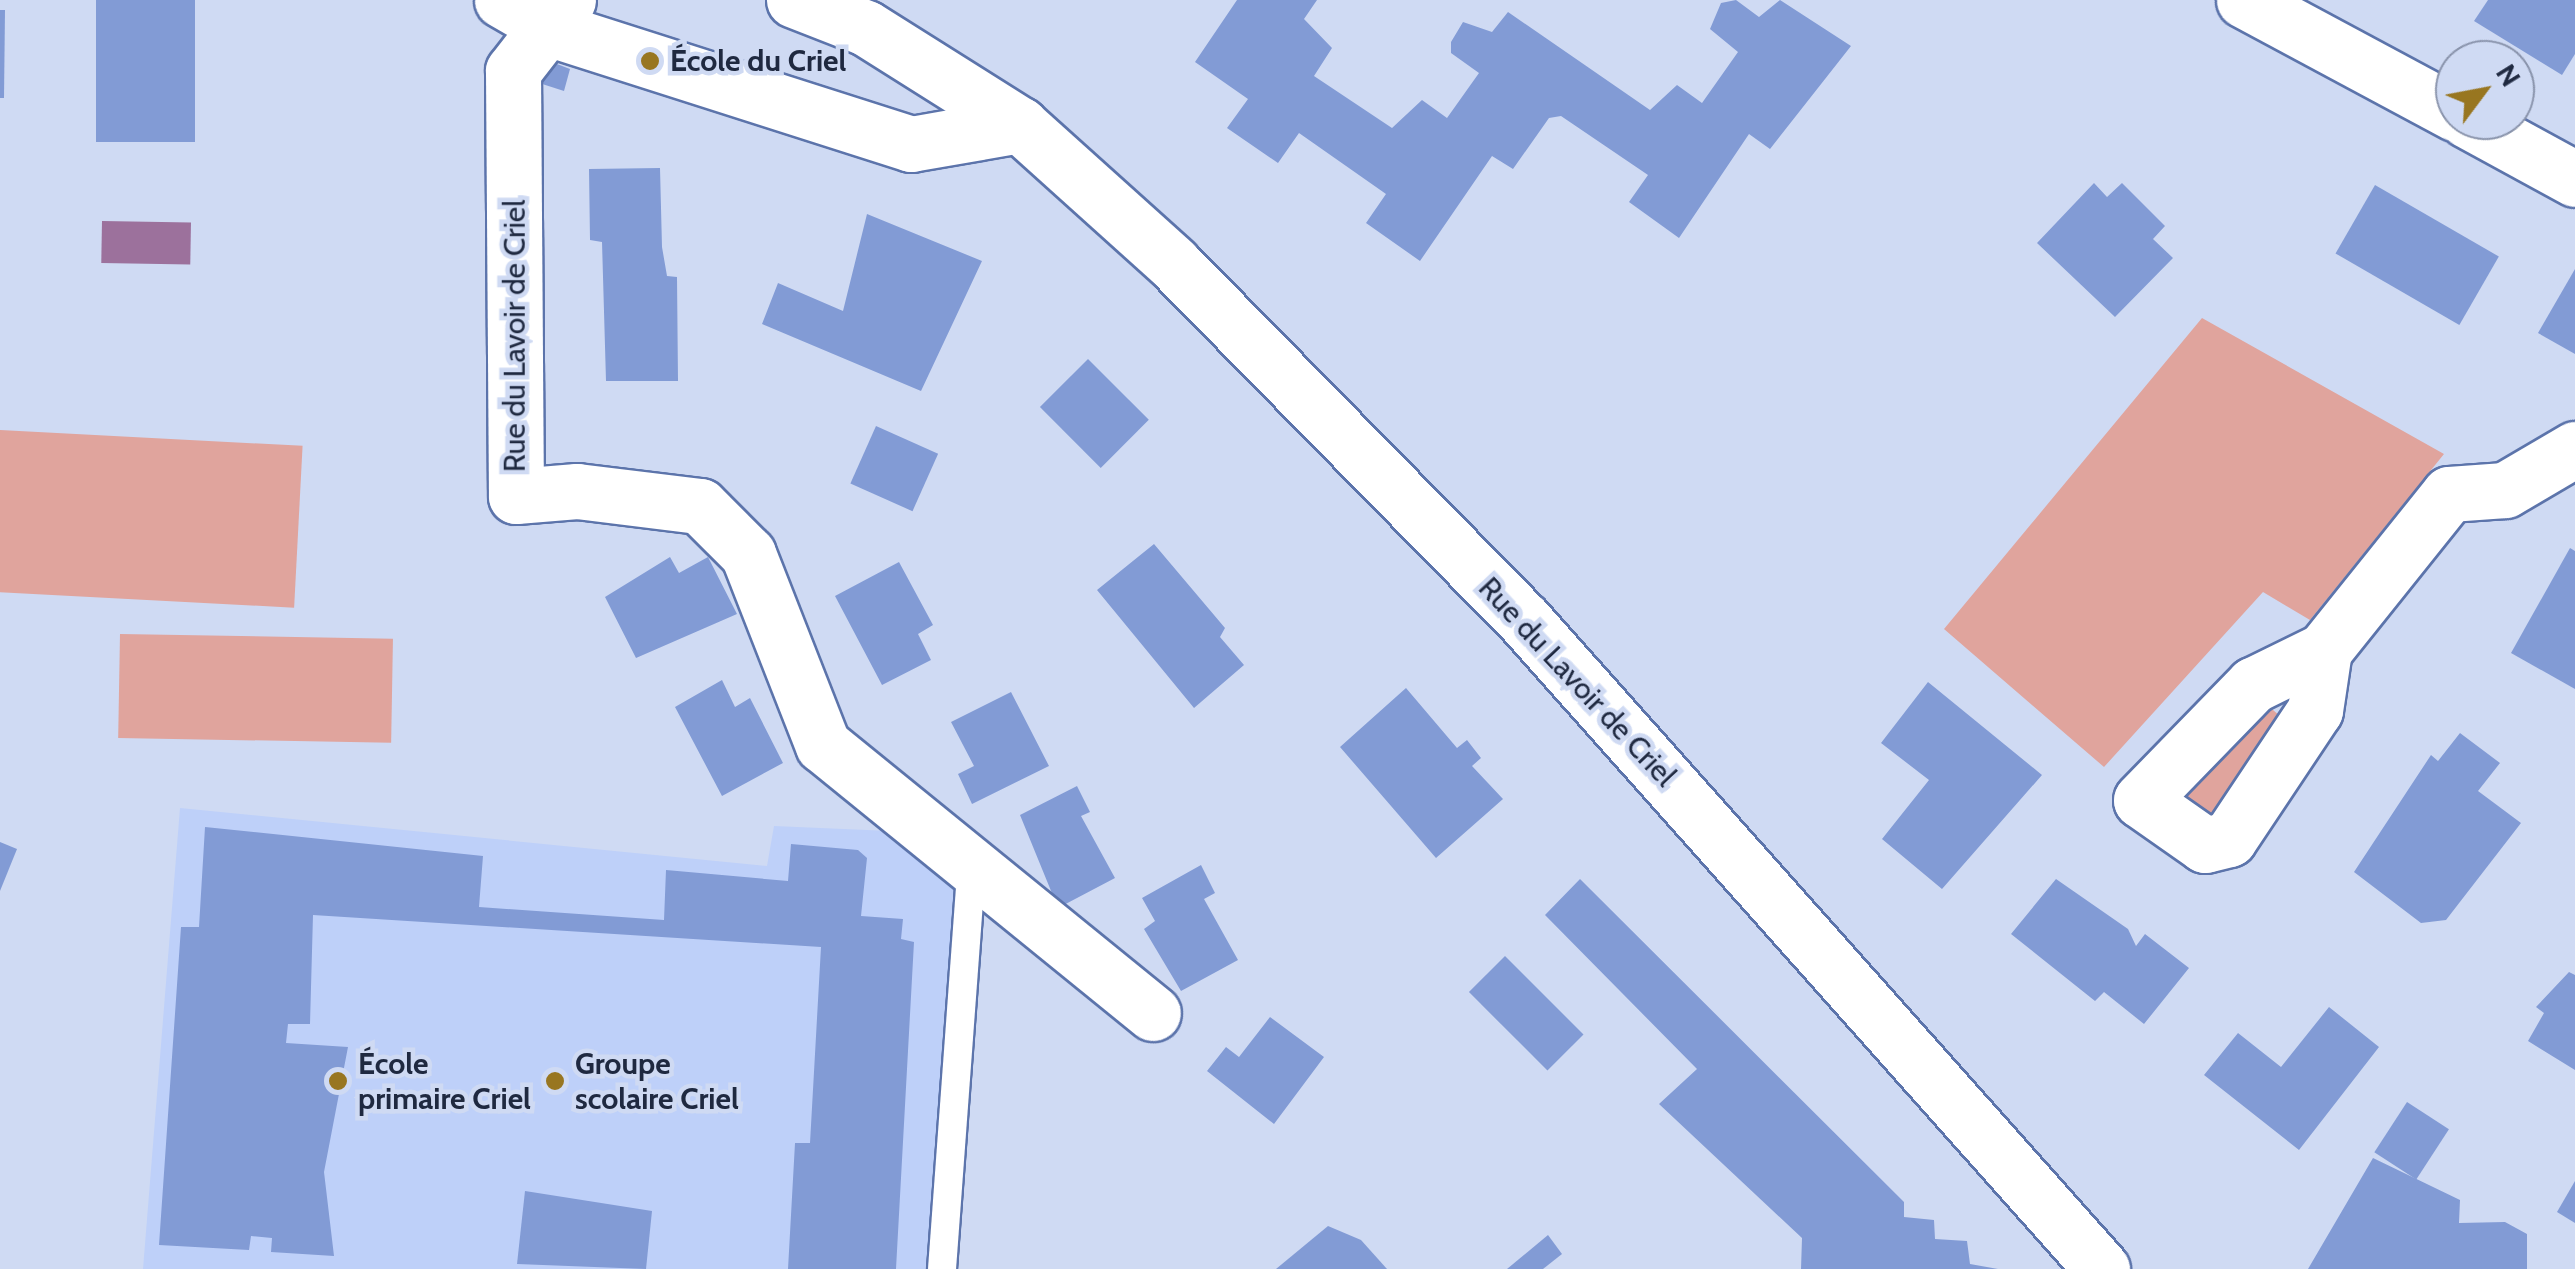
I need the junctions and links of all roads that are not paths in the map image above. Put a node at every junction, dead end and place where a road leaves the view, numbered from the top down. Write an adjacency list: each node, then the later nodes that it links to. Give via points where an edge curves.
1 (502, 0): 5 (street)
2 (794, 0): 4 (street, Rue du Lavoir de Criel)
3 (2244, 0): 6 (street)
4 (868, 14): 7 (street, Rue du Lavoir de Criel)
5 (561, 15): 7 (street, via 911,144); 12 (street, Rue du Lavoir de Criel, via 513,71 516,496 577,492 700,506 748,554 823,745)
6 (2435, 102)
7 (1020, 125): 15 (street, Rue du Lavoir de Criel, via 1172,263 1524,620)
8 (2506, 140): 9 (street)
9 (2573, 175)
10 (2575, 448): 11 (street, via 2505,490 2449,494)
11 (2324, 650)
12 (972, 859): 13 (street, Rue du Lavoir de Criel); 14 (lane)
13 (1153, 1013)
14 (942, 1269)
15 (2102, 1269)

